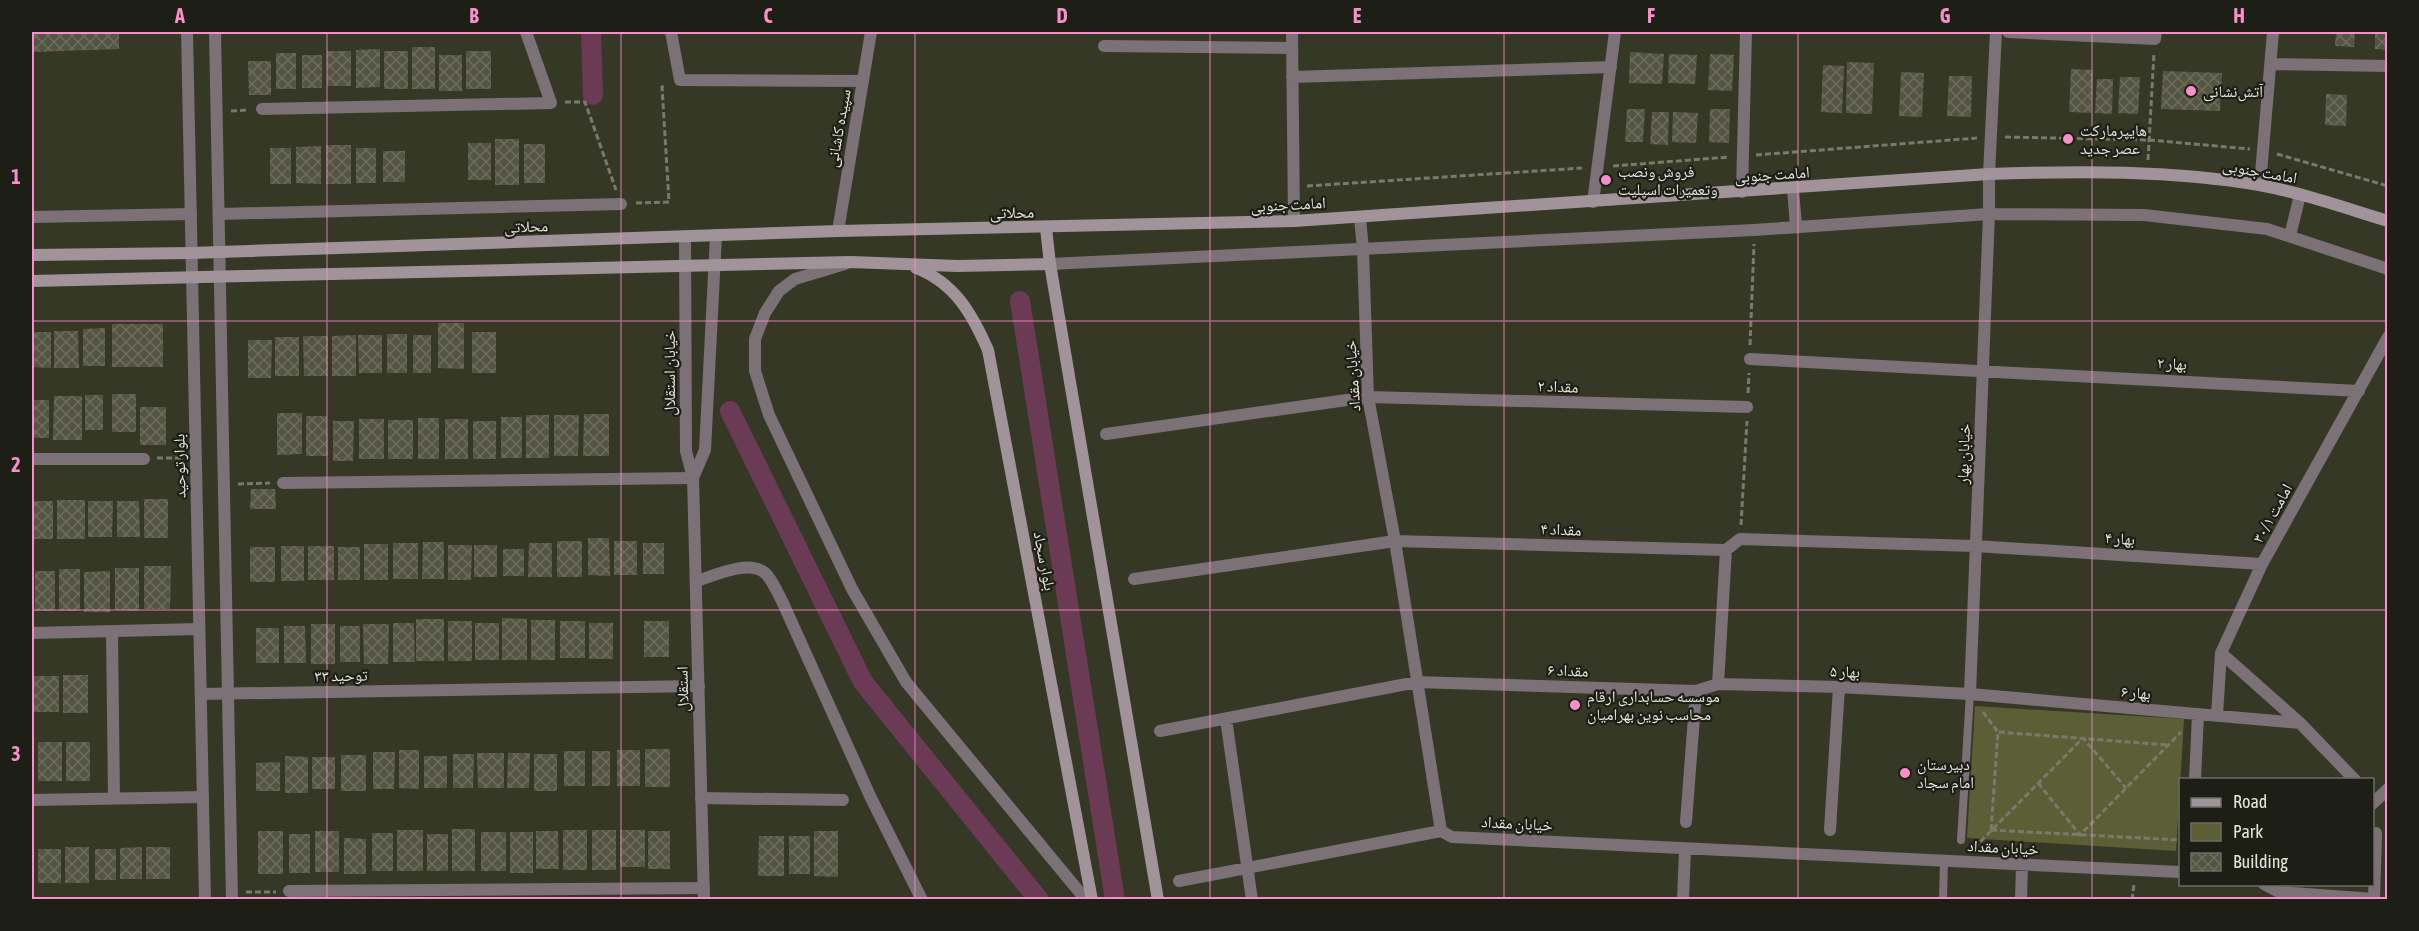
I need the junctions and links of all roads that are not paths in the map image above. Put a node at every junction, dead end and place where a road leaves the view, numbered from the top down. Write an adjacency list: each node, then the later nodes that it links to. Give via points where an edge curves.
1 (187, 32): 28 (street, بلوار توحید)
2 (215, 32): 29 (street)
3 (526, 32): 20 (street, via 551,103)
4 (671, 32): 19 (street, via 680,80)
5 (871, 32): 19 (street, سپیده کاشانی)
6 (1292, 32): 14 (street)
7 (1615, 32): 16 (street)
8 (1746, 32): 24 (street)
9 (1996, 32): 21 (street, خیابان بهار)
10 (2008, 32): 12 (street)
11 (2273, 32): 15 (street)
12 (2155, 35)
13 (1104, 46): 14 (street)
14 (1292, 48): 18 (street)
15 (2271, 64): 17 (street); 22 (street)
16 (1611, 66): 18 (street); 26 (street)
17 (2388, 66)
18 (1292, 77): 33 (street)
19 (863, 81): 37 (street, سپیده کاشانی)
20 (262, 109)
21 (1989, 174): 22 (main road, امامت جنوبی, via 2148,172); 23 (main road, امامت جنوبی); 30 (street, خیابان بهار)
22 (2260, 185): 25 (main road, امامت جنوبی)
23 (1793, 189): 24 (main road, امامت جنوبی); 35 (street)
24 (1742, 192): 26 (main road, امامت جنوبی)
25 (2300, 195): 34 (main road, امامت جنوبی); 39 (street)
26 (1593, 202): 32 (main road, امامت جنوبی)
27 (621, 204): 29 (street)
28 (191, 214): 31 (street); 43 (street, بلوار توحید)
29 (219, 214): 42 (street)
30 (1989, 214): 35 (street); 39 (street, via 2144,215 2267,229); 56 (street, خیابان بهار)
31 (32, 217)
32 (1360, 217): 33 (main road, امامت جنوبی); 41 (street, خیابان مقداد)
33 (1294, 221): 36 (main road, امامت جنوبی)
34 (2388, 221)
35 (1796, 226): 41 (street)
36 (1046, 228): 37 (main road, محلاتی); 47 (main road, محلاتی)
37 (838, 231): 38 (main road, محلاتی)
38 (717, 236): 40 (main road, محلاتی); 48 (street)
39 (2290, 236): 50 (street)
40 (685, 237): 42 (main road, محلاتی); 49 (street, خیابان استقلال)
41 (1363, 250): 47 (street); 58 (street, خیابان مقداد)
42 (220, 251): 43 (main road, محلاتی); 52 (street)
43 (192, 252): 44 (main road, محلاتی); 51 (street, بلوار توحید)
44 (32, 255)
45 (851, 262): 46 (main road); 48 (main road); 116 (street, via 795,279 780,291 765,313 755,339 754,371 769,415 852,589 906,682)
46 (906, 264): 47 (main road); 117 (main road, بلوار سجاد, via 930,273 964,303 988,351)
47 (1050, 264): 118 (main road)
48 (716, 266): 49 (main road); 63 (street, via 705,450)
49 (685, 268): 52 (main road); 63 (street, خیابان استقلال, via 686,451)
50 (2388, 269)
51 (192, 278): 52 (main road); 53 (main road); 71 (street, بلوار توحید)
52 (220, 278): 81 (street)
53 (32, 281)
54 (2388, 337): 57 (street, امامت ۳۰/۱)
55 (1750, 358): 56 (street, بهار ۲)
56 (1982, 369): 57 (street, بهار ۲); 66 (street, خیابان بهار)
57 (2359, 391): 68 (street, امامت ۳۰/۱)
58 (1368, 397): 59 (street, مقداد ۲); 60 (street, مقداد ۲); 65 (street, خیابان مقداد)
59 (1747, 407)
60 (1106, 434)
61 (32, 459): 62 (street)
62 (144, 459)
63 (693, 478): 64 (street); 70 (street, استقلال)
64 (283, 483)
65 (1395, 541): 67 (street, مقداد ۴); 69 (street, مقداد ۴); 75 (street, خیابان مقداد)
66 (1976, 546): 67 (street, بهار ۴, via 1740,539); 68 (street, بهار ۴); 82 (street, خیابان بهار)
67 (1726, 550): 76 (street)
68 (2262, 564): 74 (street, امامت ۳۰/۱)
69 (1134, 579)
70 (696, 581): 77 (street, استقلال); 115 (street, via 738,569 756,568 766,574)
71 (199, 629): 72 (street); 80 (street, بلوار توحید)
72 (112, 632): 73 (street); 92 (street)
73 (32, 633)
74 (2221, 653): 84 (street, امامت ۳۰/۱); 86 (street)
75 (1417, 682): 79 (street, مقداد ۶); 85 (street, مقداد ۶); 99 (street, خیابان مقداد)
76 (1718, 684): 78 (street, بهار ۵); 79 (street, مقداد ۶)
77 (699, 686): 81 (street, توحید ۳۳); 93 (street, استقلال)
78 (1839, 687): 82 (street, بهار ۵); 98 (street)
79 (1696, 691): 97 (street)
80 (201, 694): 81 (street, توحید ۳۳); 91 (street, بلوار توحید)
81 (228, 694): 112 (street)
82 (1970, 694): 83 (street, بهار ۶); 101 (lane)
83 (2198, 714): 84 (street, بهار ۶); 88 (street)
84 (2217, 715): 86 (street, بهار ۶)
85 (1226, 718): 87 (street, مقداد ۶); 105 (street)
86 (2300, 723): 89 (street)
87 (1160, 732)
88 (2195, 778)
89 (2353, 778)
90 (2388, 789): 96 (street)
91 (203, 797): 92 (street); 114 (street, بلوار توحید)
92 (114, 798): 94 (street)
93 (702, 798): 95 (street); 110 (street, استقلال)
94 (32, 800)
95 (843, 800)
96 (2374, 801)
97 (1686, 822)
98 (1830, 830)
99 (1441, 831): 102 (street, خیابان مقداد, via 1452,837); 105 (street)
100 (2376, 833): 113 (street)
101 (1961, 840)
102 (1685, 849): 103 (street, خیابان مقداد); 120 (street)
103 (1944, 861): 104 (street, خیابان مقداد); 121 (lane)
104 (2022, 865): 106 (street, خیابان مقداد); 122 (street)
105 (1248, 869): 107 (street); 119 (street)
106 (2179, 872)
107 (1179, 881)
108 (2266, 886): 113 (street, via 2279,892)
109 (289, 891): 111 (street)
110 (704, 894): 111 (street)
111 (497, 895)
112 (232, 896)
113 (2374, 899)
114 (205, 900)
115 (922, 900)
116 (1086, 900)
117 (1092, 900)
118 (1158, 900)
119 (1252, 900)
120 (1683, 900)
121 (1943, 900)
122 (2021, 900)

